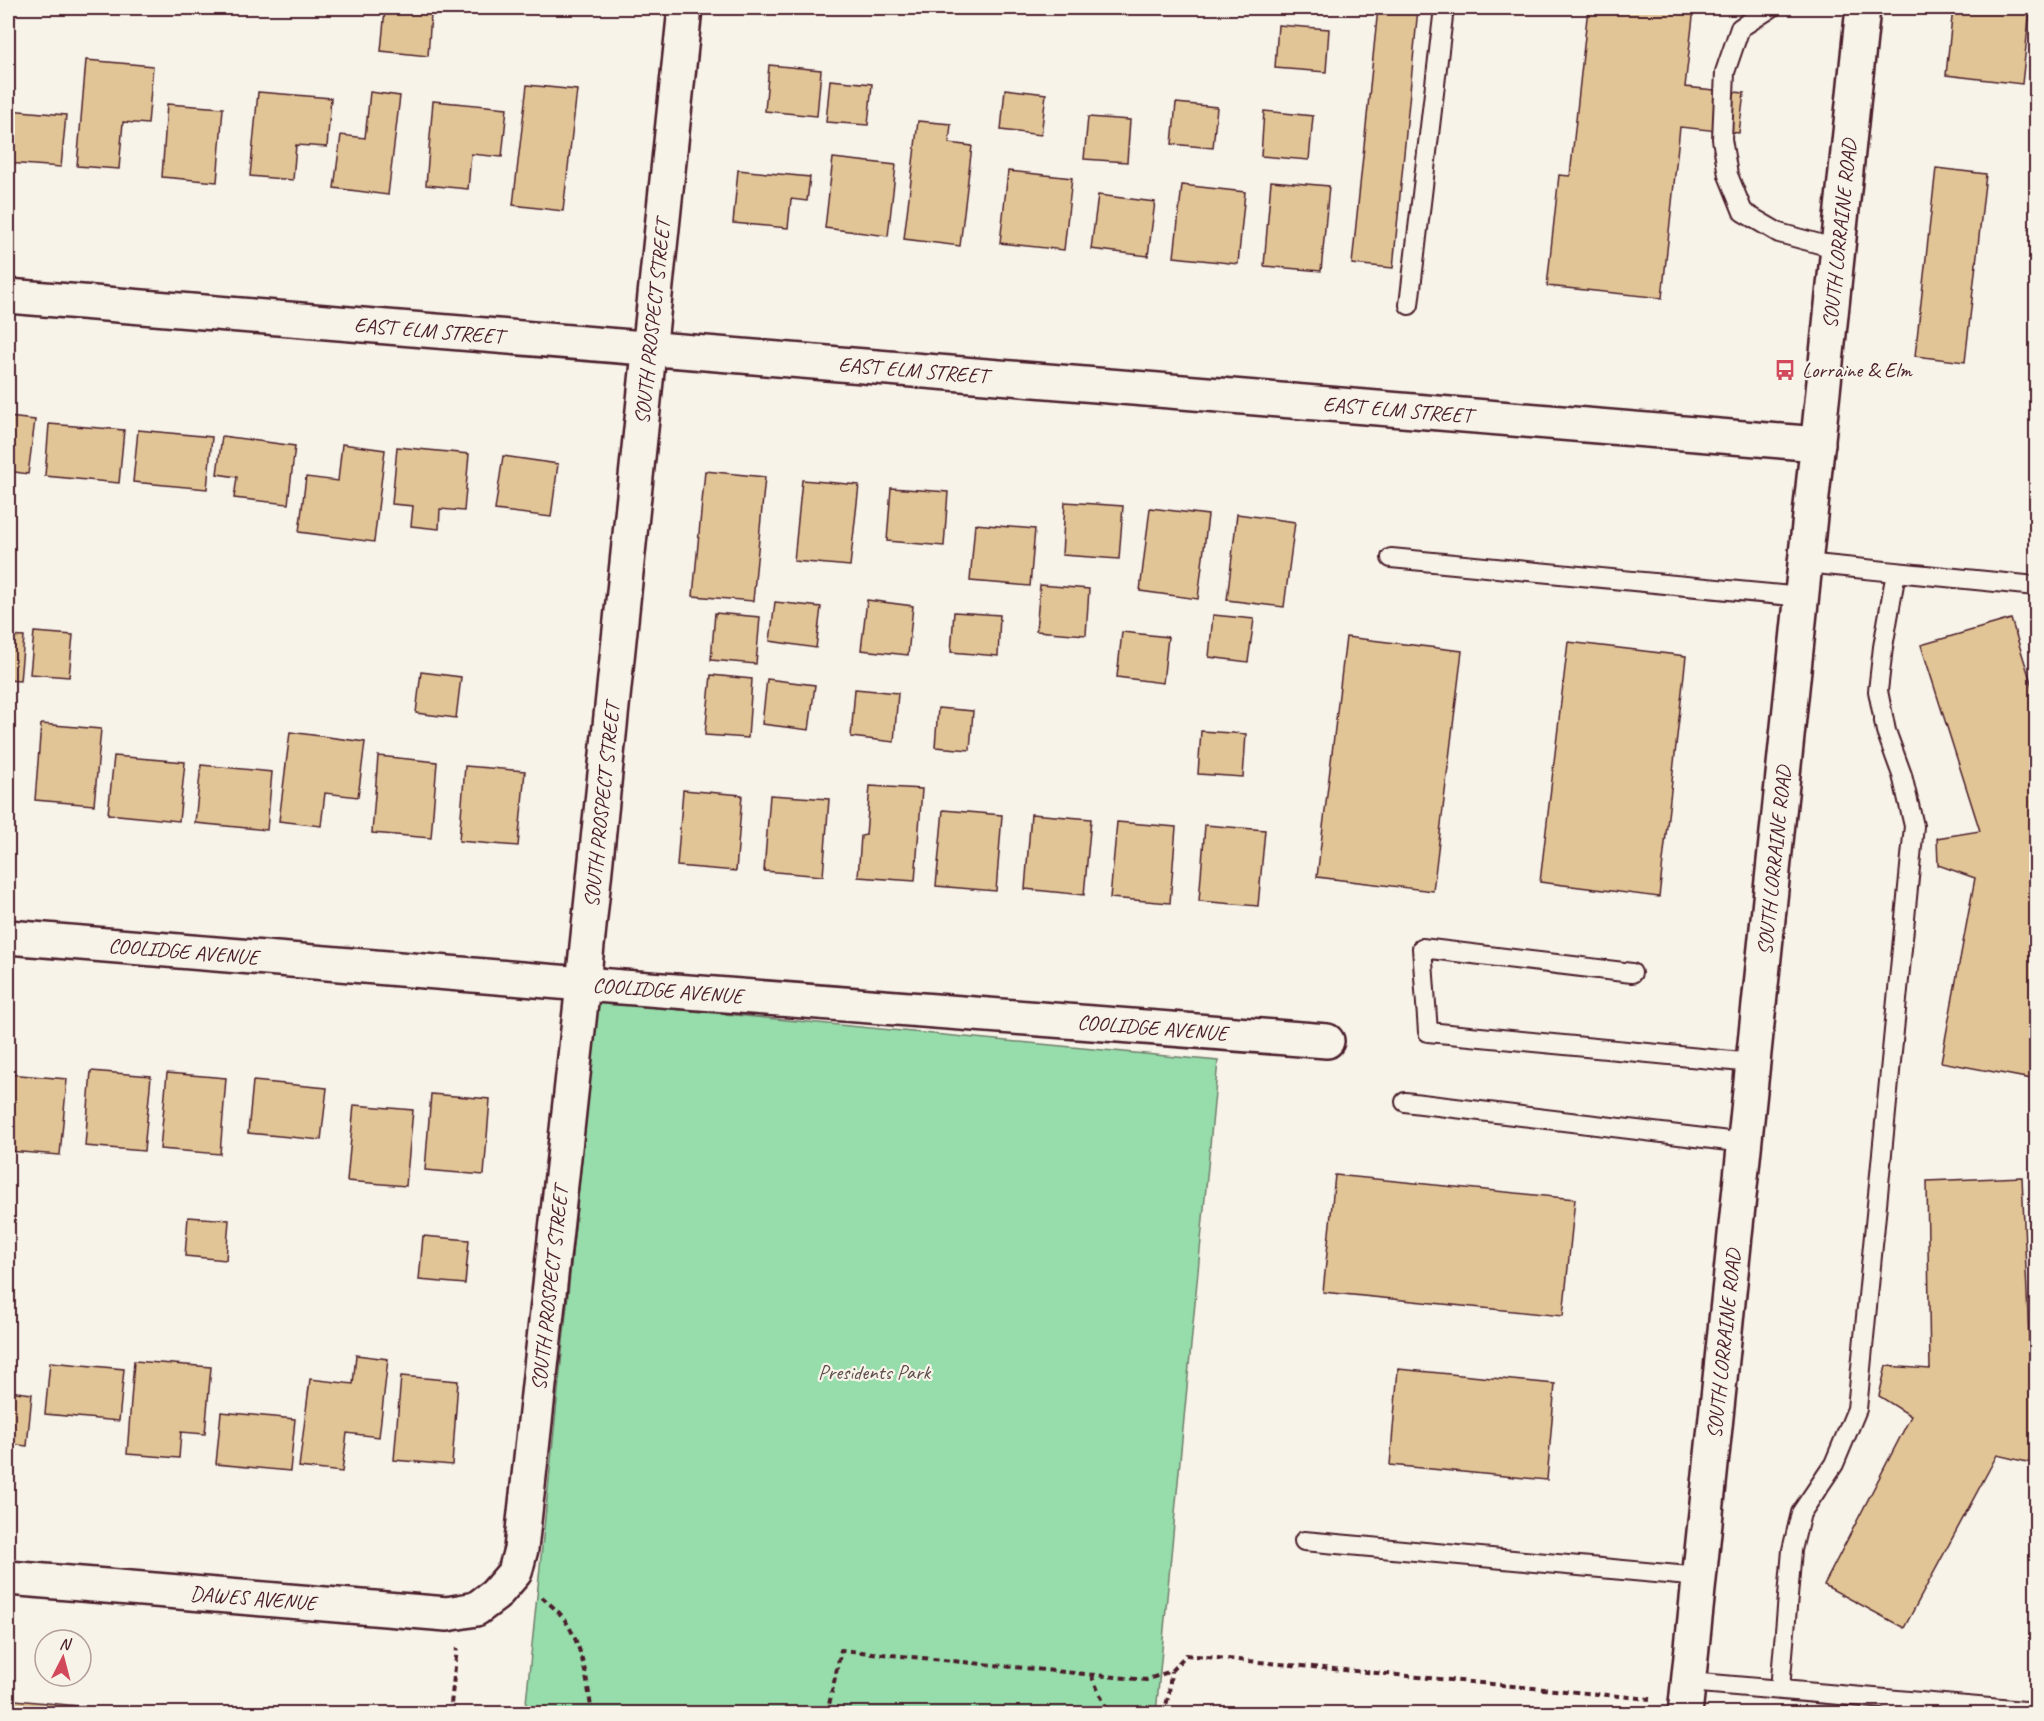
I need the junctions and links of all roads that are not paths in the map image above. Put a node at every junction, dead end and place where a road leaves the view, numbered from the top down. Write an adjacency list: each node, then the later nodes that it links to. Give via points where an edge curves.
1 (685, 8): 8 (street, SOUTH PROSPECT STREET)
2 (1444, 8): 7 (lane)
3 (1771, 8): 5 (lane, via 1740,28 1725,72 1722,139 1728,175 1743,212 1779,233)
4 (1863, 8): 5 (street, SOUTH LORRAINE ROAD)
5 (1838, 249): 9 (street, SOUTH LORRAINE ROAD)
6 (8, 296): 8 (street, EAST ELM STREET)
7 (1409, 305)
8 (649, 348): 9 (street, EAST ELM STREET); 17 (street, SOUTH PROSPECT STREET)
9 (1818, 444): 11 (street, SOUTH LORRAINE ROAD)
10 (1391, 558): 14 (lane)
11 (1805, 563): 12 (lane); 14 (street, SOUTH LORRAINE ROAD)
12 (1896, 572): 13 (lane); 27 (lane, via 1878,691 1914,826 1857,1409 1834,1464 1801,1513 1792,1550)
13 (2037, 586)
14 (1802, 597): 19 (street, SOUTH LORRAINE ROAD)
15 (8, 937): 17 (street, COOLIDGE AVENUE)
16 (1632, 973): 19 (lane, via 1422,948 1428,1032)
17 (583, 984): 18 (street, COOLIDGE AVENUE); 25 (street, SOUTH PROSPECT STREET, via 521,1549 515,1572)
18 (1327, 1041)
19 (1753, 1063): 21 (street, SOUTH LORRAINE ROAD)
20 (1405, 1102): 21 (lane)
21 (1745, 1143): 23 (street, SOUTH LORRAINE ROAD)
22 (1304, 1541): 23 (lane)
23 (1700, 1577): 26 (street, SOUTH LORRAINE ROAD)
24 (8, 1578): 25 (street, DAWES AVENUE, via 447,1614 476,1609)
25 (495, 1595)
26 (1689, 1682): 27 (lane); 29 (street, SOUTH LORRAINE ROAD)
27 (1780, 1689): 28 (lane)
28 (2037, 1712)
29 (1685, 1713)

